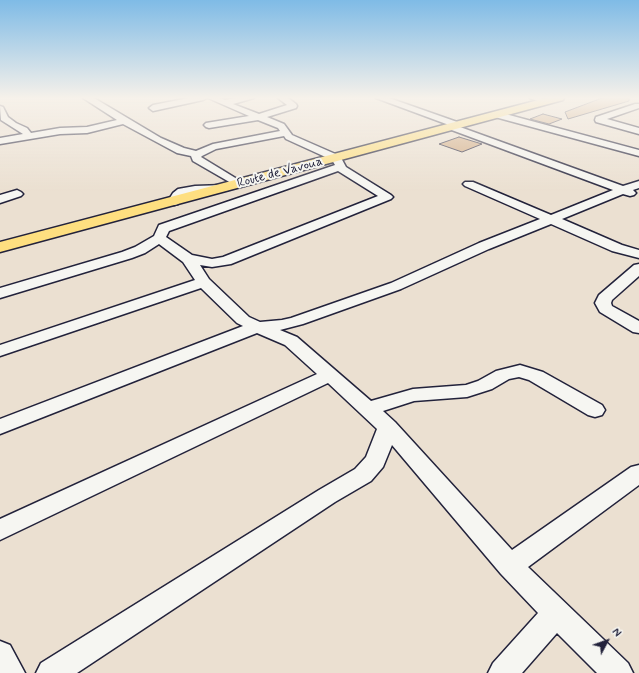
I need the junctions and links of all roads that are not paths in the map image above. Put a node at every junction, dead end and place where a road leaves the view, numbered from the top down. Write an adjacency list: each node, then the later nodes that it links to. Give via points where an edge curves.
1 (23, 129): 9 (street)
2 (89, 129): 9 (street)
3 (139, 129): 12 (street, via 181,151)
4 (284, 129): 8 (street)
5 (443, 129): 13 (main road, Route de Vavoua)
6 (463, 129): 17 (street)
7 (551, 129): 11 (street)
8 (285, 133): 12 (street, via 213,147); 13 (street)
9 (29, 136): 10 (street)
10 (0, 141)
11 (639, 153)
12 (197, 154): 14 (street, via 197,159)
13 (338, 162): 14 (main road, Route de Vavoua); 22 (street, via 164,228); 25 (street, via 387,197 226,261 212,263)
14 (238, 184): 23 (main road, Route de Vavoua)
15 (469, 184): 21 (street)
16 (639, 184): 17 (street)
17 (624, 191): 19 (street); 21 (street)
18 (17, 194): 20 (street)
19 (639, 196)
20 (0, 199)
21 (550, 219): 24 (street, via 617,248); 29 (street, via 396,286 297,321)
22 (159, 238): 25 (street); 28 (street, via 127,255)
23 (0, 247)
24 (639, 254)
25 (188, 260): 27 (street)
26 (639, 268): 30 (street, via 605,298 603,303 606,309)
27 (204, 282): 29 (street, via 242,320); 31 (street)
28 (0, 293)
29 (256, 328): 32 (street, via 291,341); 35 (street)
30 (639, 328)
31 (0, 351)
32 (330, 375): 33 (street); 38 (street)
33 (368, 409): 34 (street, via 413,396 467,391 486,385 503,375 520,371 536,376); 36 (street)
34 (595, 410)
35 (0, 427)
36 (388, 427): 39 (street); 43 (street, via 375,461 363,475)
37 (639, 473): 39 (street)
38 (0, 530)
39 (510, 566): 40 (street)
40 (556, 614): 44 (street); 45 (street)
41 (0, 655): 42 (street)
42 (10, 673)
43 (51, 673)
44 (503, 673)
45 (618, 673)

